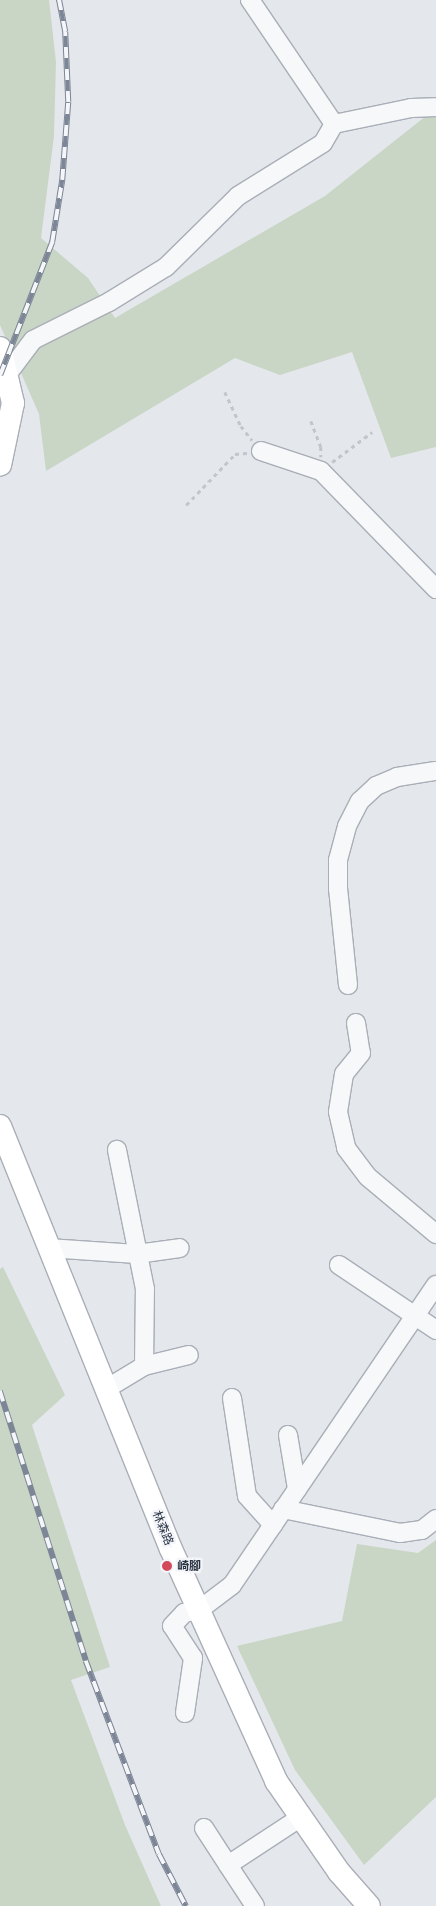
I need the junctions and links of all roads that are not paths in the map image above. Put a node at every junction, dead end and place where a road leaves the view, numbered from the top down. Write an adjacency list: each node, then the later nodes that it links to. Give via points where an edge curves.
1 (250, 0): 3 (lane)
2 (436, 107): 3 (lane, via 411,108)
3 (334, 124): 4 (lane, via 324,143 238,196 166,267 108,302 33,340)
4 (3, 362): 6 (main road, via 13,403)
5 (261, 451): 7 (lane, via 321,470)
6 (0, 465)
7 (436, 589)
8 (436, 771): 9 (lane, via 397,777 376,786 360,801 347,826 338,860 338,888)
9 (348, 985)
10 (356, 1023): 13 (lane, via 361,1053 344,1074 338,1112 346,1148 368,1177)
11 (0, 1126): 14 (main road, 林森路)
12 (117, 1150): 16 (lane)
13 (436, 1234)
14 (48, 1248): 16 (lane); 23 (main road, 林森路)
15 (180, 1248): 16 (lane)
16 (137, 1254): 22 (lane, via 144,1289)
17 (339, 1265): 19 (lane)
18 (436, 1285): 19 (lane)
19 (415, 1316): 20 (lane); 26 (lane)
20 (436, 1330)
21 (189, 1355): 22 (lane)
22 (144, 1366): 23 (lane)
23 (106, 1389): 30 (main road, 林森路)
24 (232, 1398): 29 (lane, via 246,1496)
25 (288, 1436): 26 (lane)
26 (297, 1489): 27 (lane)
27 (283, 1509): 28 (lane, via 400,1533 422,1530); 29 (lane)
28 (436, 1519)
29 (273, 1525): 30 (lane, via 232,1585)
30 (199, 1610): 31 (lane, via 184,1613 172,1626 193,1658); 32 (main road, 林森路, via 276,1781)
31 (185, 1713)
32 (301, 1817): 34 (lane); 36 (main road, 林森路, via 338,1872)
33 (204, 1828): 34 (lane)
34 (228, 1865): 35 (lane)
35 (255, 1906)
36 (369, 1906)

